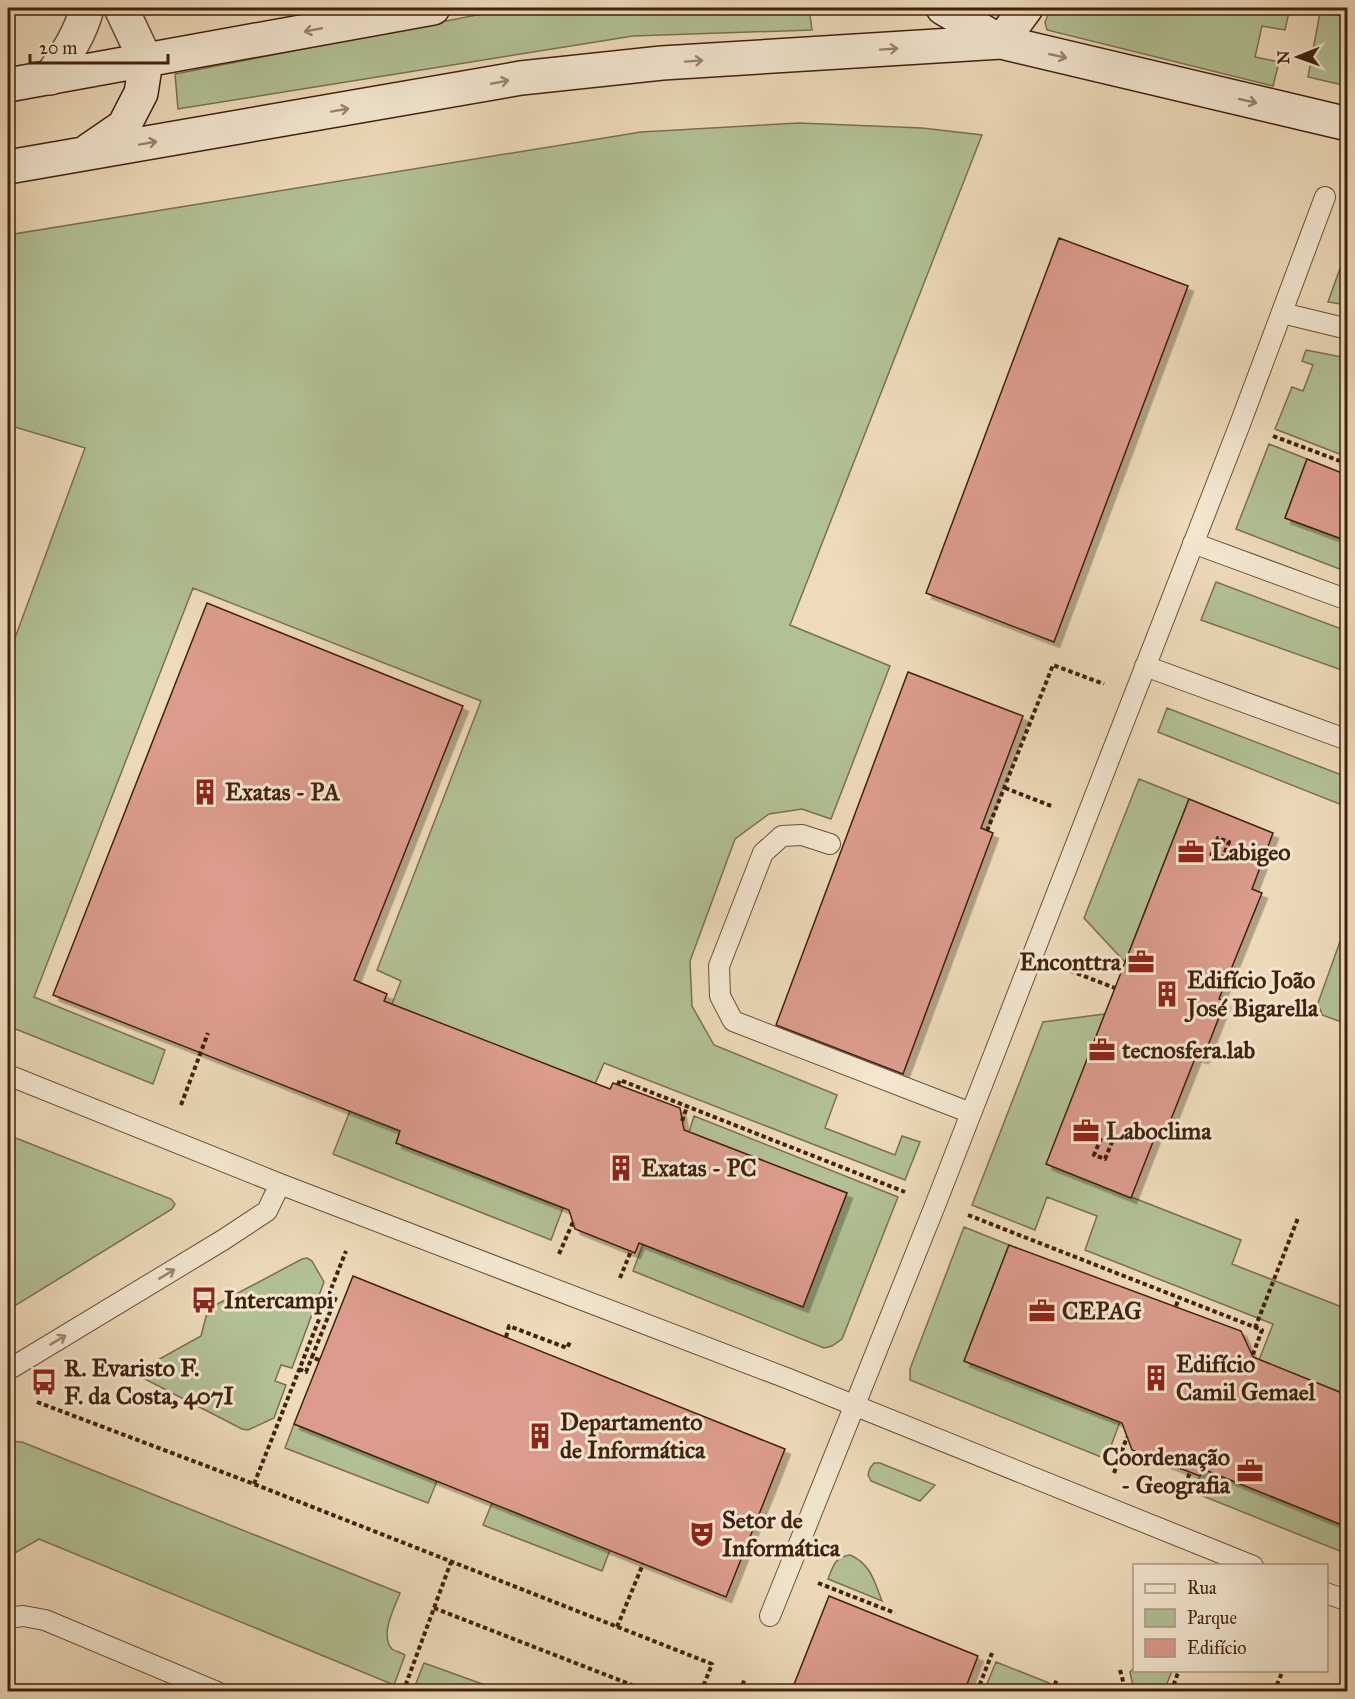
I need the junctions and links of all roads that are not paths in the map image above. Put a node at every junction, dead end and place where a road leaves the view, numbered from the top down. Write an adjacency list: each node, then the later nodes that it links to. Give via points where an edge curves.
1 (87, 8): 8 (main road, via 73,45)
2 (121, 8): 7 (main road)
3 (433, 8): 7 (main road, one-way to 7)
4 (943, 8): 6 (main road)
5 (1026, 8): 6 (main road)
6 (1001, 42): 10 (main road, one-way to 10); 11 (main road, one-way to 6, via 576,71)
7 (146, 61): 8 (main road); 11 (main road, via 141,93 124,126)
8 (50, 78): 9 (main road)
9 (8, 85)
10 (1347, 124)
11 (84, 154): 12 (main road)
12 (8, 167)
13 (1325, 197): 14 (lane)
14 (1282, 313): 15 (lane); 16 (lane)
15 (1347, 330)
16 (1193, 543): 17 (lane); 18 (lane)
17 (1347, 600)
18 (1145, 666): 19 (lane); 22 (lane)
19 (1347, 740)
20 (830, 844): 22 (lane, via 802,835 782,836 763,853 719,966 720,996 733,1021)
21 (8, 1075): 23 (lane)
22 (971, 1113): 25 (lane)
23 (280, 1184): 24 (lane, one-way to 23, via 267,1211); 25 (lane)
24 (8, 1370)
25 (855, 1406): 26 (lane); 29 (lane)
26 (1248, 1564)
27 (1328, 1594): 28 (lane)
28 (1347, 1600)
29 (770, 1616)
30 (8, 1618): 31 (lane, via 45,1620)
31 (217, 1692)

